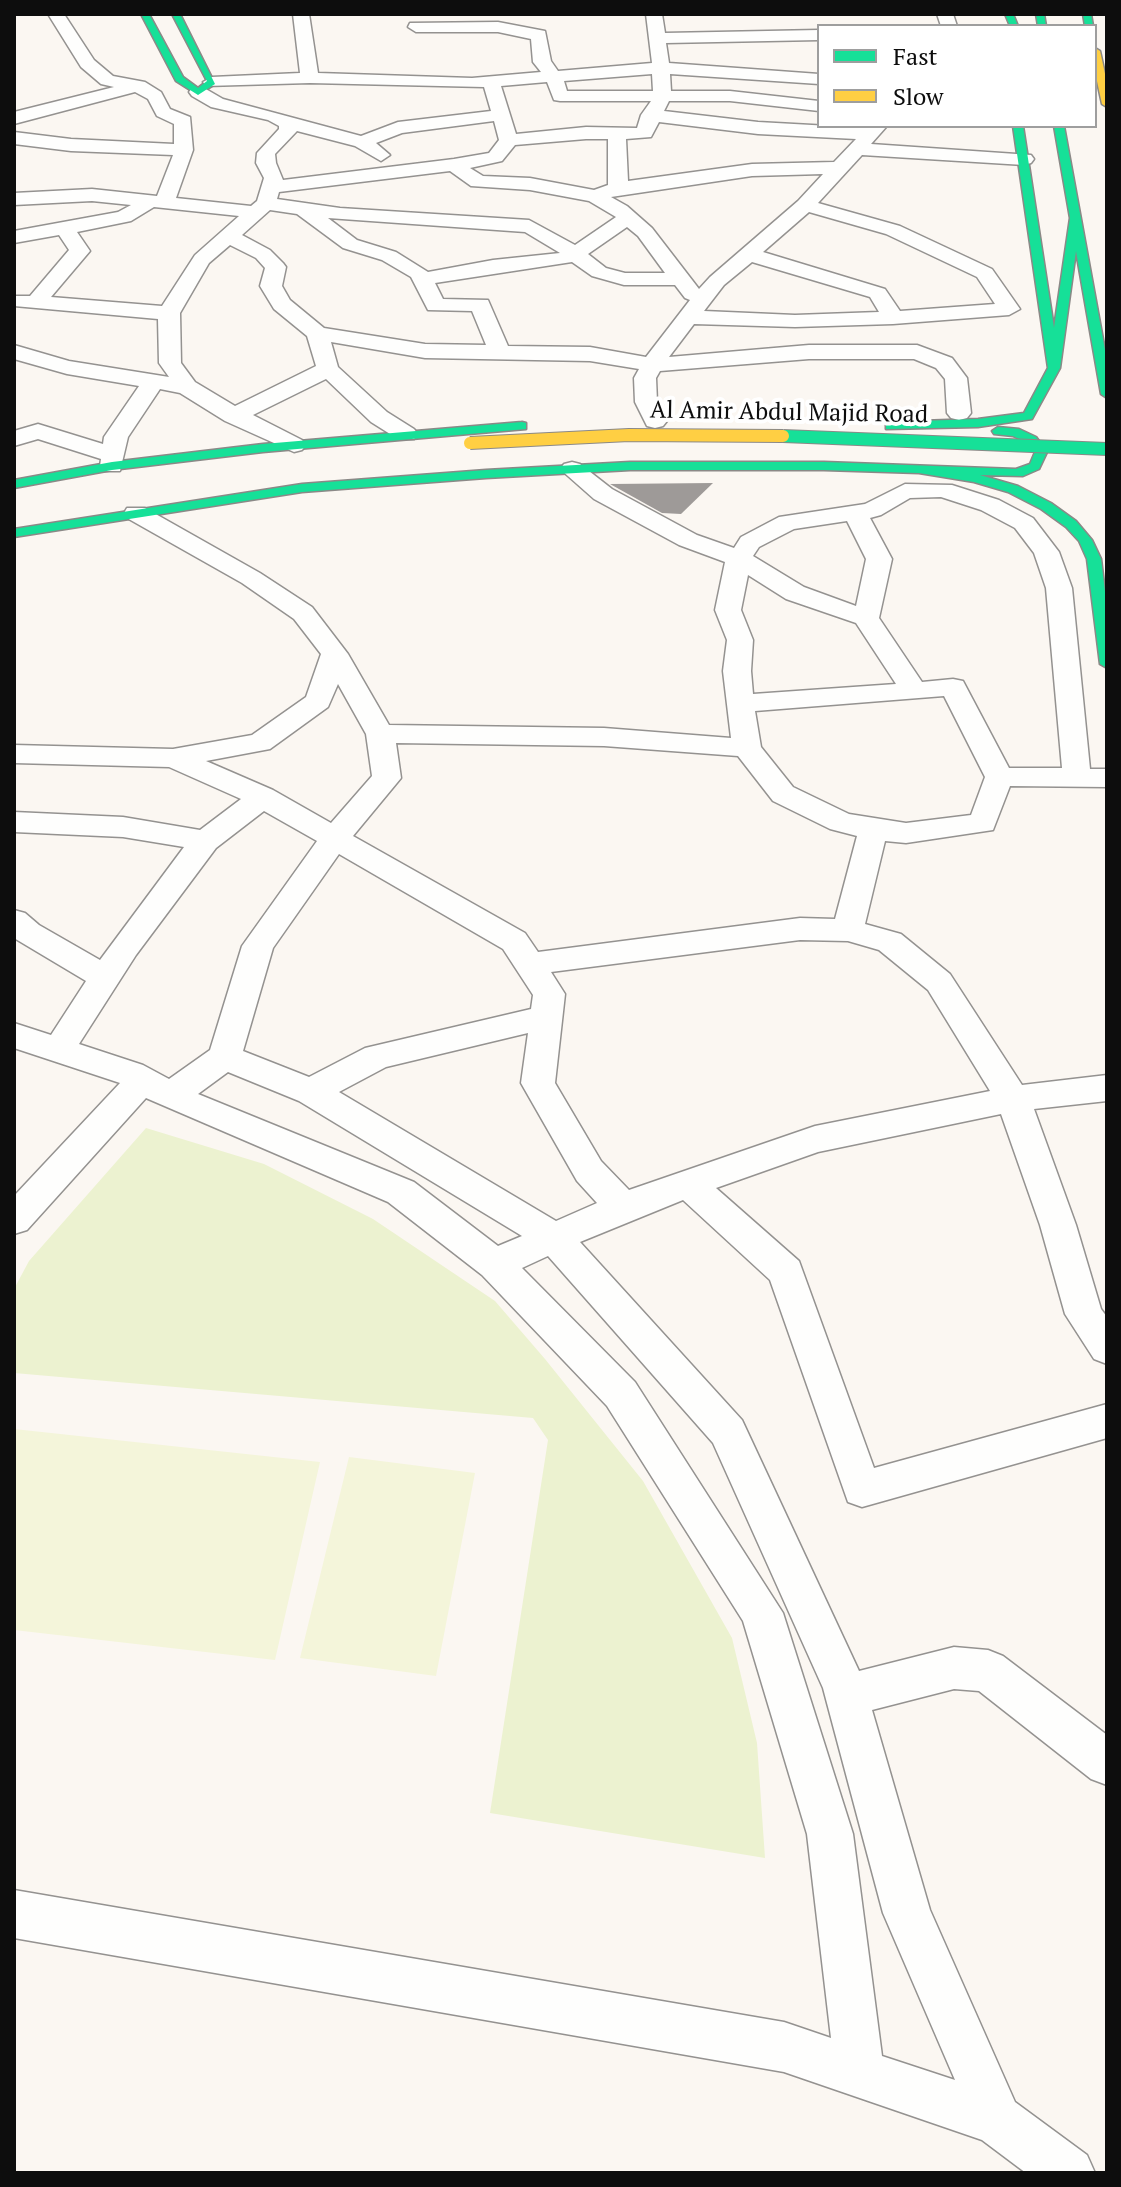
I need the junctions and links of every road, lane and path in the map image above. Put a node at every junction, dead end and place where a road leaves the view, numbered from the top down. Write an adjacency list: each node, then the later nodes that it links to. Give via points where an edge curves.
1 (56, 14): 20 (street, via 87,63 107,80)
2 (145, 14): 16 (main road)
3 (176, 14): 21 (main road)
4 (301, 14): 15 (street)
5 (539, 14): 8 (street)
6 (654, 14): 10 (street)
7 (417, 27): 8 (street, via 498,27)
8 (539, 35): 14 (street, via 542,62)
9 (817, 35): 10 (street)
10 (657, 38): 13 (street)
11 (1097, 60): 25 (main road)
12 (416, 65): 19 (street)
13 (661, 68): 14 (street); 17 (street); 23 (street)
14 (554, 77): 18 (street); 22 (street, via 560,96)
15 (310, 78): 19 (street); 21 (street)
16 (179, 79): 20 (street); 21 (main road)
17 (817, 79)
18 (491, 82): 19 (street); 27 (street)
19 (413, 84)
20 (137, 86): 30 (street); 42 (street, via 155,96 163,112 183,121)
21 (205, 87): 31 (street, via 217,103)
22 (598, 97): 23 (street); 29 (street)
23 (662, 97): 24 (street); 28 (street)
24 (762, 100): 26 (street); 41 (street)
25 (1107, 104)
26 (817, 106)
27 (500, 115): 38 (street); 39 (street, via 398,128)
28 (650, 115): 35 (street, via 644,133); 41 (street)
29 (598, 116)
30 (14, 118)
31 (287, 123): 39 (street); 53 (street, via 285,137 266,153 274,178)
32 (1018, 128): 43 (main road)
33 (1052, 128): 44 (main road)
34 (1059, 128): 44 (main road)
35 (617, 134): 38 (street); 50 (street)
36 (867, 137): 41 (street); 43 (street); 47 (street)
37 (14, 138): 40 (street)
38 (509, 140): 45 (street, via 495,157)
39 (362, 142): 48 (street)
40 (71, 145): 42 (street); 46 (street)
41 (755, 149): 47 (street); 50 (street)
42 (184, 150): 54 (street)
43 (1024, 159): 77 (main road)
44 (1065, 164): 58 (main road)
45 (454, 165): 48 (street); 49 (street, via 478,182)
46 (63, 167)
47 (839, 168): 55 (street)
48 (404, 171): 53 (street)
49 (515, 184): 51 (street); 60 (street)
50 (618, 188): 51 (street)
51 (595, 196): 57 (street)
52 (14, 199): 54 (street, via 48,187)
53 (264, 201): 54 (street); 56 (street); 62 (street)
54 (158, 202): 61 (street, via 124,217)
55 (805, 205): 64 (street); 72 (street, via 893,230 985,273 1009,309)
56 (304, 211): 59 (street); 67 (street, via 350,244 389,256)
57 (628, 217): 65 (street); 68 (street)
58 (1075, 219): 77 (main road); 81 (main road)
59 (453, 222): 60 (street); 66 (street)
60 (485, 223): 65 (street, via 529,226)
61 (64, 228): 63 (street); 69 (street, via 80,251)
62 (228, 236): 71 (street, via 202,259); 73 (street, via 276,267 271,286 276,295)
63 (14, 237)
64 (748, 254): 70 (street); 72 (street, via 878,293)
65 (574, 255): 66 (street); 68 (street, via 599,272 624,279)
66 (493, 266): 67 (street)
67 (422, 279): 75 (street, via 436,305 480,305)
68 (682, 279): 70 (street)
69 (24, 302): 71 (street)
70 (693, 310): 72 (street, via 745,322); 76 (street)
71 (169, 313): 80 (street, via 170,363)
72 (893, 318)
73 (317, 333): 75 (street, via 425,351); 78 (street)
74 (14, 352): 79 (street)
75 (500, 352): 76 (street, via 590,354)
76 (653, 365): 82 (street, via 809,352 917,352 944,363 956,378); 84 (street, via 645,378 646,402)
77 (1054, 368): 85 (main road, via 1028,416)
78 (328, 369): 83 (street); 86 (street, via 379,417)
79 (154, 381): 80 (street); 91 (street, via 116,437)
80 (187, 387): 83 (street)
81 (1107, 394)
82 (959, 413)
83 (233, 416): 88 (street)
84 (655, 421): 85 (main road); 86 (main road)
85 (890, 426): 94 (main road, via 1015,432 1032,440 1041,452 1035,466 1018,473)
86 (406, 434): 88 (main road)
87 (14, 439): 91 (street, via 38,431)
88 (294, 445): 91 (main road)
89 (1107, 449): 90 (main road, Al Amir Abdul Majid Road, bridge, via 769,435 629,435)
90 (474, 451): 92 (main road, Al Amir Abdul Majid Road, via 904,455); 96 (main road, via 309,456); 99 (main road)
91 (113, 460): 95 (main road)
92 (1107, 467)
93 (572, 469): 94 (main road); 97 (main road, via 302,488); 101 (street, via 603,494 688,540)
94 (916, 469): 104 (main road, via 1013,489 1046,506 1085,540 1094,559)
95 (14, 484)
96 (14, 498)
97 (136, 513): 100 (main road); 103 (street, via 303,613)
98 (855, 513): 101 (street, via 788,522 750,542); 102 (street, via 879,559); 112 (street, via 872,510 905,491 943,490 1024,523 1046,552 1059,588)
99 (14, 517)
100 (14, 533)
101 (739, 558): 102 (street, via 795,593); 106 (street, via 728,610 740,640)
102 (866, 618): 105 (street)
103 (335, 654): 107 (street); 110 (street, via 318,701 260,743)
104 (1107, 664)
105 (914, 691): 106 (street); 111 (street, via 953,687)
106 (740, 703): 108 (street)
107 (380, 734): 108 (street, via 604,737); 117 (street, via 387,778)
108 (747, 748): 116 (street, via 783,794 840,822)
109 (14, 754): 110 (street)
110 (173, 758): 114 (street)
111 (999, 777): 112 (street); 116 (street, via 983,823 906,833)
112 (1077, 778): 113 (street)
113 (1107, 778)
114 (263, 797): 117 (street); 118 (street)
115 (21, 823): 118 (street, via 123,827); 119 (street)
116 (873, 830): 121 (street)
117 (334, 839): 122 (street, via 514,941); 127 (street, via 258,946)
118 (205, 841): 123 (street)
119 (14, 850)
120 (14, 921): 123 (street)
121 (848, 930): 122 (street, via 800,929); 131 (street, via 890,942 939,982)
122 (529, 964): 124 (street, via 549,994)
123 (105, 977): 126 (street)
124 (546, 1017): 130 (street, via 377,1057); 133 (street, via 538,1083 589,1171)
125 (14, 1035): 126 (street)
126 (58, 1050): 128 (street)
127 (225, 1057): 128 (street); 130 (street)
128 (156, 1088): 134 (street); 136 (street, via 401,1192)
129 (1107, 1088): 131 (street)
130 (311, 1092): 135 (street)
131 (1013, 1099): 132 (street, via 815,1139); 137 (street, via 1084,1314)
132 (688, 1184): 133 (street); 138 (street, via 786,1272 862,1489)
133 (623, 1207): 135 (street)
134 (14, 1220)
135 (553, 1237): 136 (street); 139 (street, via 728,1432)
136 (495, 1264): 142 (street, via 621,1394 762,1613 830,1834)
137 (1107, 1348)
138 (1107, 1421)
139 (847, 1695): 140 (street, via 954,1668 988,1671); 143 (street, via 907,1913)
140 (1107, 1763)
141 (14, 1914): 142 (street, via 784,2047)
142 (860, 2074): 143 (street)
143 (997, 2120): 144 (street)
144 (1069, 2173)

